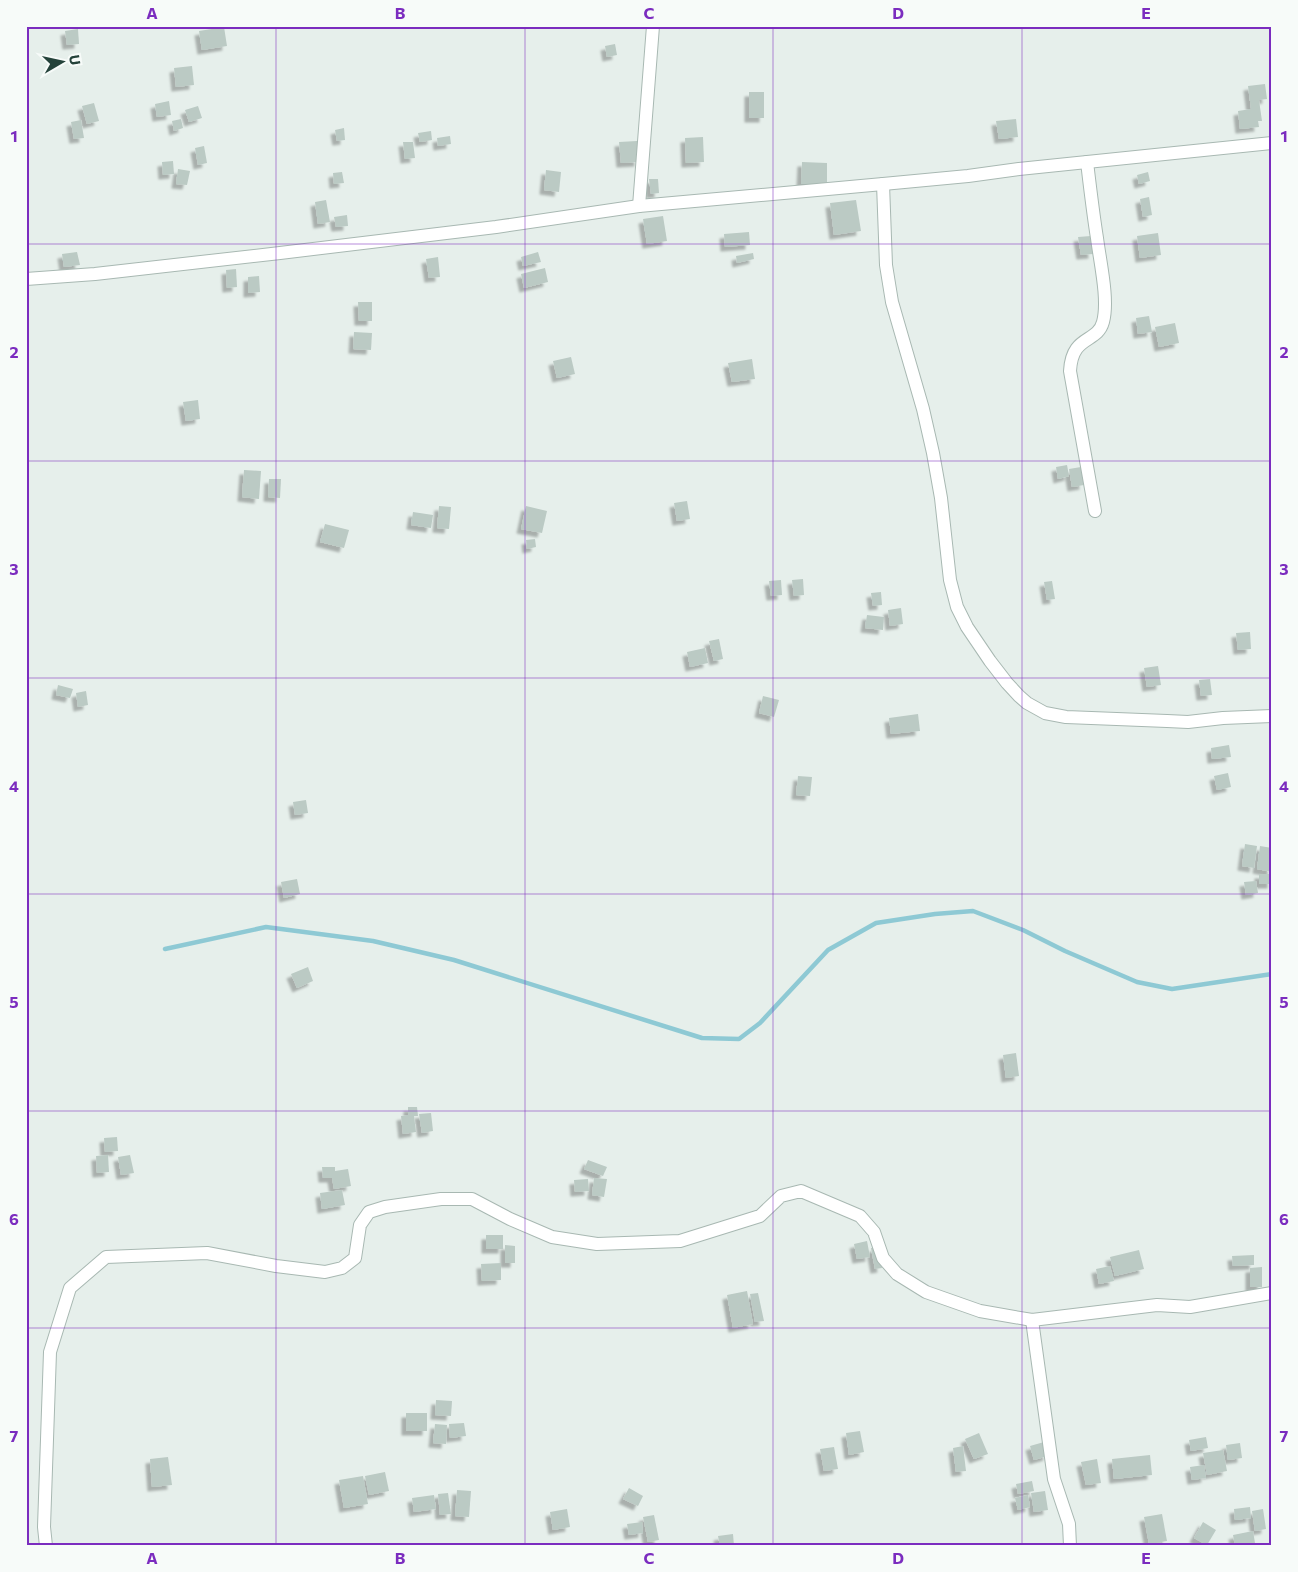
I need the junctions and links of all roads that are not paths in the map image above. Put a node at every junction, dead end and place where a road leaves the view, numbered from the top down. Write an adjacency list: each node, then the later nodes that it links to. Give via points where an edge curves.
1 (654, 26): 5 (street)
2 (1272, 143): 3 (street)
3 (1087, 162): 4 (street); 7 (street, via 1104,313 1097,332 1073,353 1070,371)
4 (883, 184): 5 (street); 8 (street, via 886,265 892,302 933,453 950,580 957,607 990,661 1019,696 1045,713 1066,717 1174,722)
5 (639, 206): 6 (street, via 280,254)
6 (26, 279)
7 (1095, 512)
8 (1272, 716)
9 (1272, 1293): 10 (street, via 1190,1307 1157,1305)
10 (1032, 1320): 11 (street, via 980,1311 926,1292 898,1274 883,1258 874,1232 860,1216 801,1190 781,1196 760,1216 680,1241 598,1244 552,1237 472,1199 448,1199 369,1212 360,1225 354,1258 342,1268 325,1272 207,1253 106,1257 70,1288 50,1352); 12 (street, via 1054,1479 1068,1524)
11 (46, 1546)
12 (1070, 1546)

